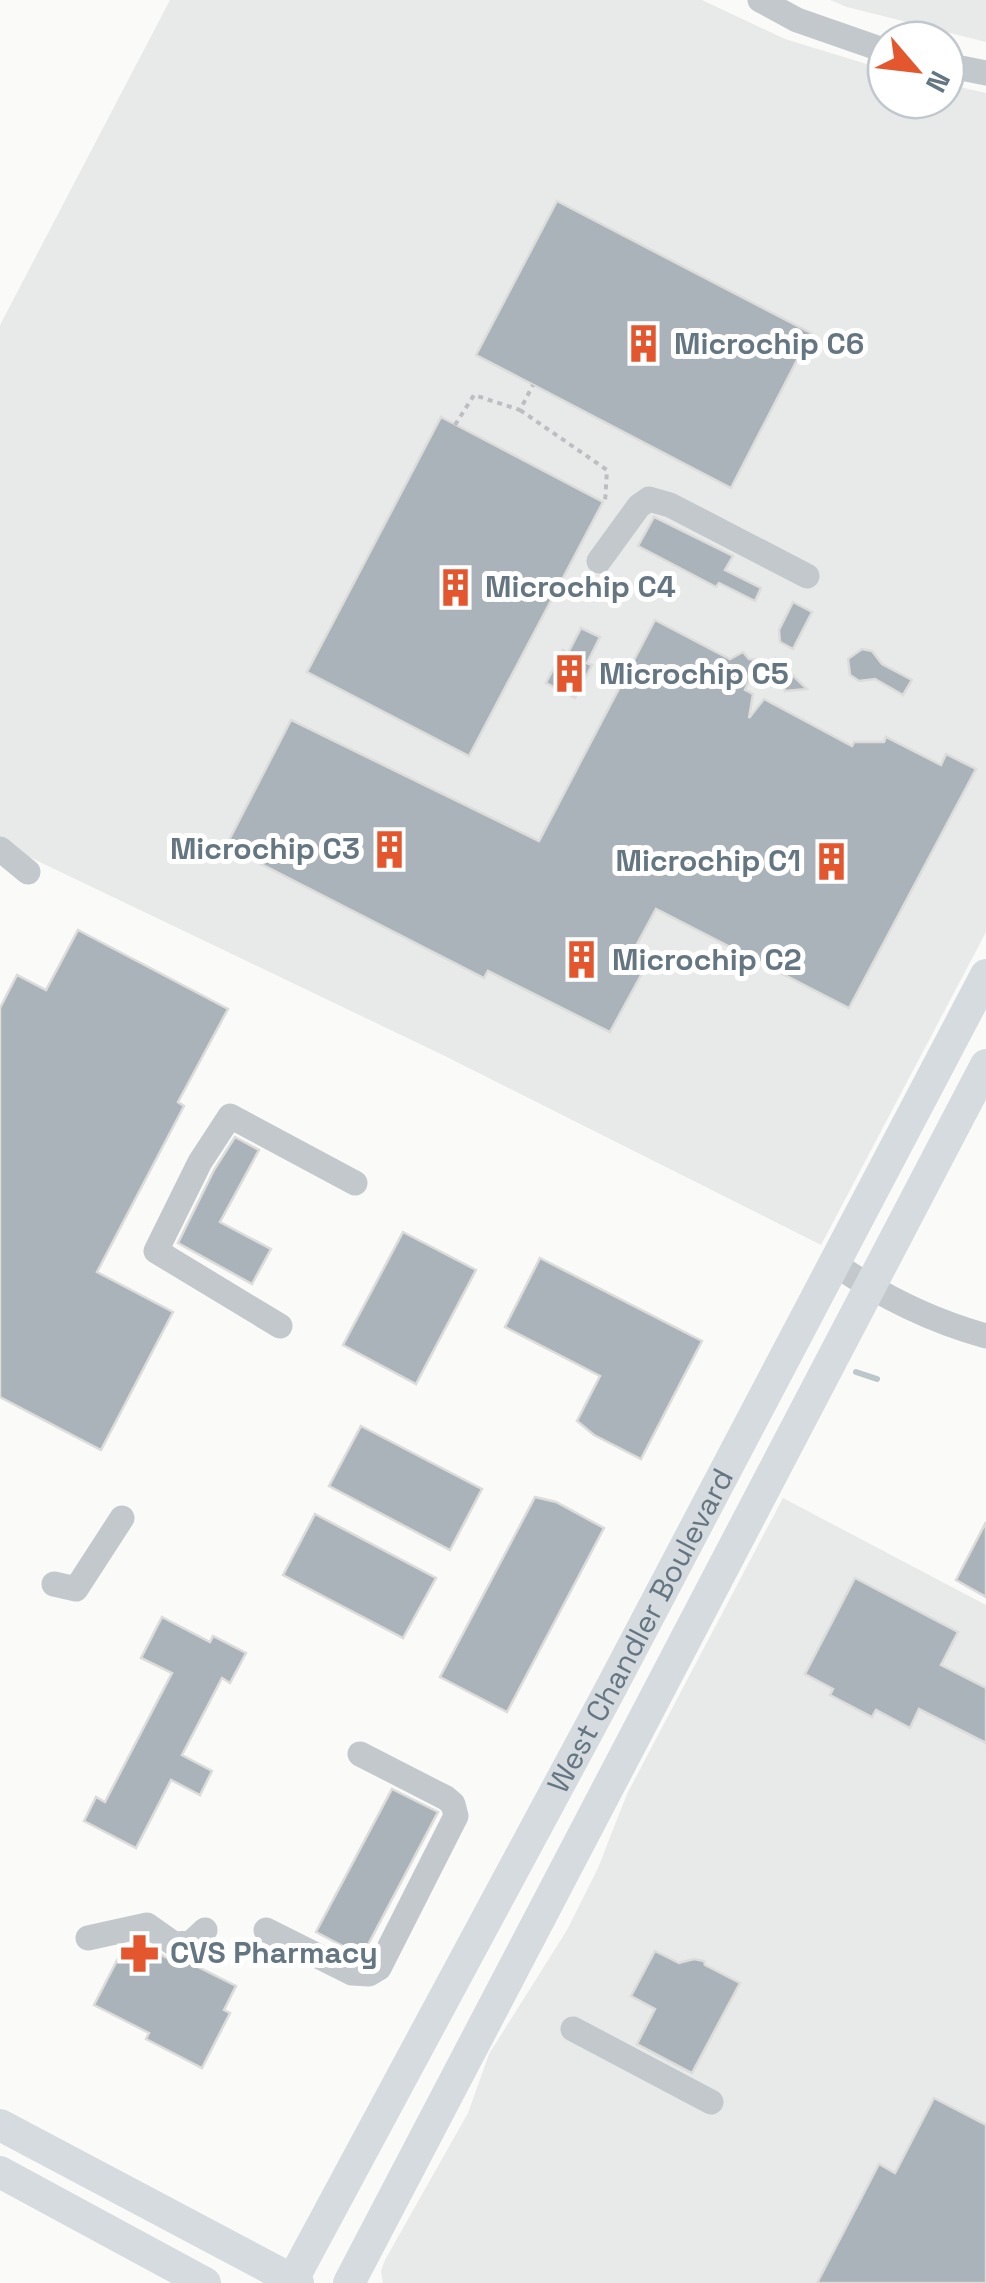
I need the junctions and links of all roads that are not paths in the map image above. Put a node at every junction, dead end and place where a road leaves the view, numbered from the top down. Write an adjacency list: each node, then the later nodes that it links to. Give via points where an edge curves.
1 (760, 0): 2 (street)
2 (866, 44)
3 (600, 561): 4 (street, via 649,499)
4 (807, 576)
5 (0, 848): 6 (street)
6 (28, 872)
7 (986, 975): 10 (main road, West Chandler Boulevard)
8 (986, 1064): 11 (main road, West Chandler Boulevard)
9 (355, 1183): 12 (street, via 230,1116 200,1162 156,1251)
10 (834, 1264): 11 (street); 17 (main road, West Chandler Boulevard)
11 (870, 1288): 13 (street); 18 (main road, West Chandler Boulevard)
12 (280, 1326)
13 (986, 1336)
14 (122, 1518): 15 (street, via 76,1589)
15 (54, 1584)
16 (360, 1754): 20 (street, via 446,1798 456,1816 379,1968 352,1973)
17 (552, 1796): 18 (main road); 26 (main road, West Chandler Boulevard)
18 (592, 1818): 28 (main road, West Chandler Boulevard)
19 (205, 1930): 21 (street, via 191,1943 174,1944 147,1925)
20 (266, 1930)
21 (88, 1938)
22 (573, 2030): 23 (street)
23 (711, 2102)
24 (0, 2126): 26 (main road)
25 (0, 2172): 27 (main road)
26 (294, 2282)
27 (206, 2283)
28 (348, 2283)

